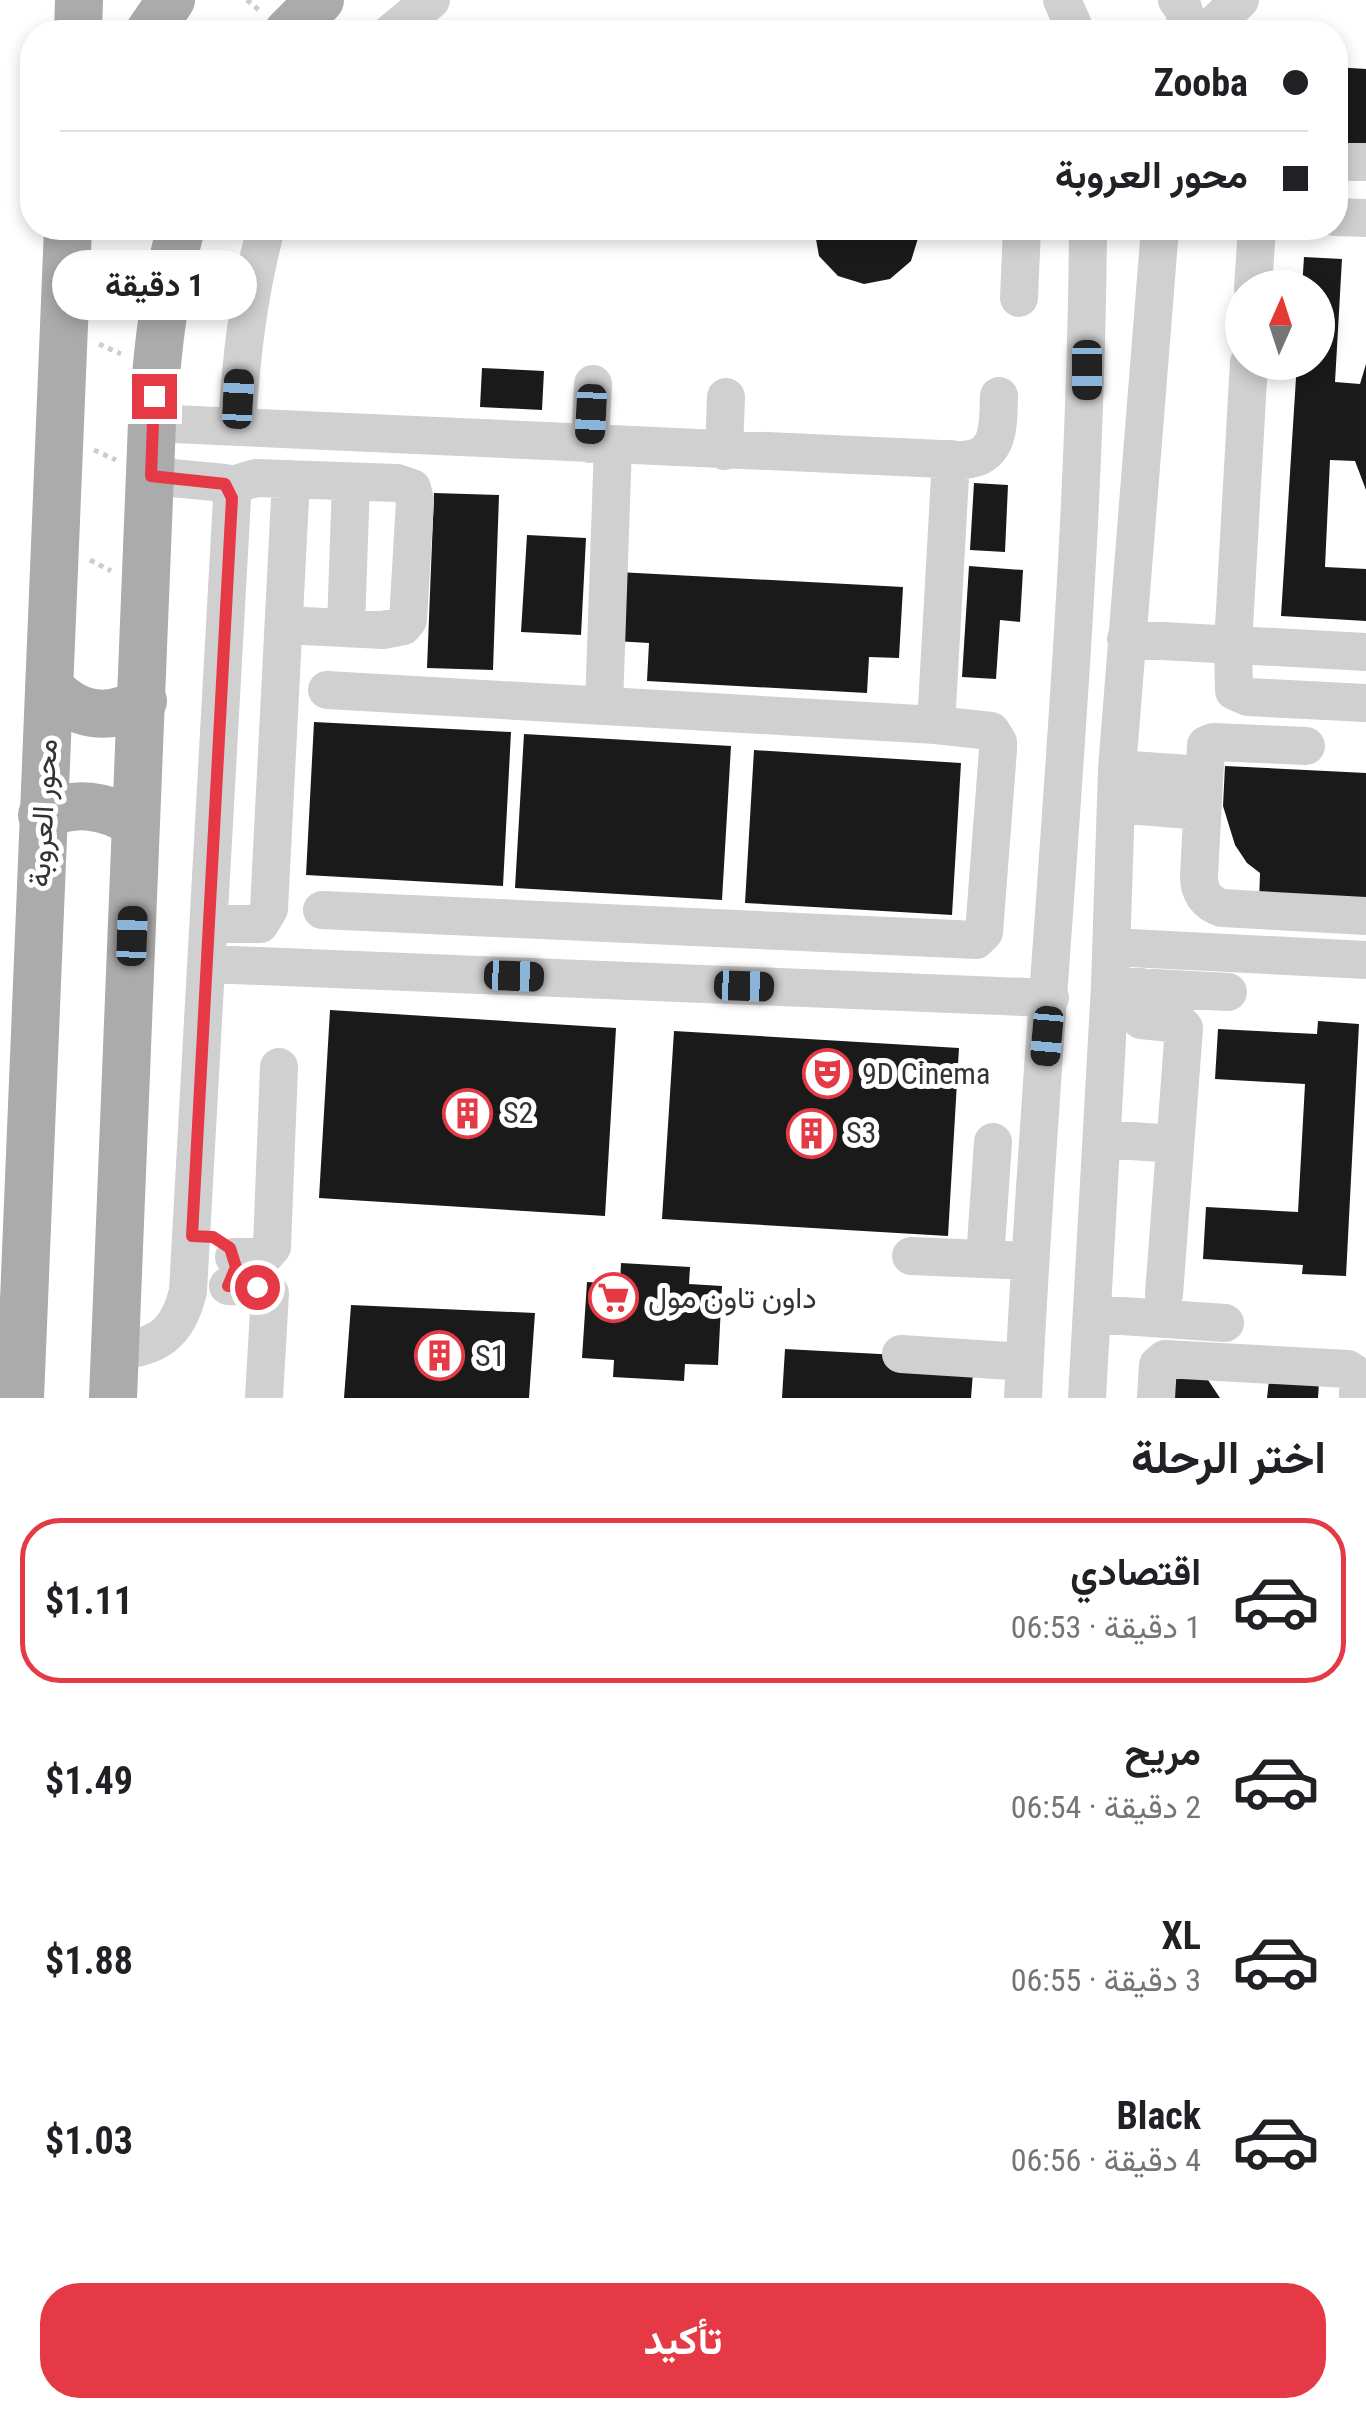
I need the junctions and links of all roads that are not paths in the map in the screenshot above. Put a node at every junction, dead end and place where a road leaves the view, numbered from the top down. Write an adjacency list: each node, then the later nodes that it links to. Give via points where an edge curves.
1 (320, 0): 4 (main road)
2 (431, 0): 5 (street)
3 (1240, 0): 6 (street)
4 (300, 20)
5 (407, 20)
6 (1219, 20)
7 (68, 240): 34 (main road, محور العروبة)
8 (178, 240): 20 (main road, via 167,276)
9 (263, 240): 21 (street, via 242,344)
10 (1021, 240): 15 (street)
11 (1088, 240): 53 (street, via 1086,406)
12 (1159, 240): 31 (street)
13 (1256, 240): 14 (street)
14 (1255, 270)
15 (1019, 298)
16 (1248, 380): 32 (street)
17 (593, 384): 22 (street)
18 (726, 396): 23 (street)
19 (999, 396): 24 (street, via 992,446 981,457)
20 (152, 423): 21 (street); 25 (main road)
21 (237, 427): 22 (street)
22 (602, 445): 23 (street); 38 (street)
23 (724, 450): 24 (street)
24 (952, 460): 39 (street)
25 (151, 476): 28 (street); 36 (main road)
26 (290, 479): 27 (street); 28 (street); 29 (street)
27 (352, 482): 30 (street); 30 (street, via 406,484 415,502 408,620 396,629)
28 (229, 486): 47 (street)
29 (284, 625): 30 (street); 47 (street, via 269,909 260,924)
30 (346, 627)
31 (1126, 639): 32 (street); 41 (street)
32 (1233, 644): 33 (street); 37 (street, via 1232,685 1239,694)
33 (1366, 652)
34 (49, 686): 36 (main road, via 61,700 93,714); 43 (main road, محور العروبة)
35 (327, 690): 38 (street)
36 (143, 701): 44 (main road)
37 (1366, 704)
38 (604, 706): 39 (street)
39 (936, 725): 45 (street, via 990,731 998,742 984,932 976,940)
40 (1306, 746): 42 (street, via 1210,742)
41 (1117, 787): 42 (street); 48 (street)
42 (1203, 793): 46 (street, via 1199,884 1214,905)
43 (42, 815): 44 (main road, via 90,806); 70 (main road, محور العروبة)
44 (136, 824): 67 (main road)
45 (322, 910)
46 (1366, 916)
47 (210, 924): 50 (street)
48 (1111, 948): 49 (street); 51 (street)
49 (1366, 960)
50 (209, 964): 53 (street); 58 (street)
51 (1125, 986): 52 (street); 55 (street); 57 (street, via 1141,1020 1184,1026)
52 (1228, 992)
53 (1050, 998): 61 (street)
54 (279, 1067): 62 (street, via 272,1247)
55 (1102, 1139): 57 (street); 65 (street)
56 (993, 1142): 60 (street)
57 (1176, 1144): 64 (street)
58 (192, 1236): 62 (street, via 222,1241); 63 (street)
59 (911, 1256): 60 (street)
60 (986, 1259): 61 (street)
61 (1028, 1261): 69 (street)
62 (231, 1271): 63 (street, via 210,1295); 72 (street, via 270,1293)
63 (188, 1291): 67 (street, via 167,1334 140,1349)
64 (1164, 1294)
65 (1092, 1314): 66 (street); 73 (street)
66 (1225, 1323)
67 (115, 1351): 71 (main road)
68 (901, 1354): 69 (street)
69 (1024, 1380)
70 (20, 1398)
71 (113, 1398)
72 (264, 1398)
73 (1087, 1398)
74 (1156, 1398): 75 (street, via 1164,1360 1348,1368 1358,1376)
75 (1358, 1398)

